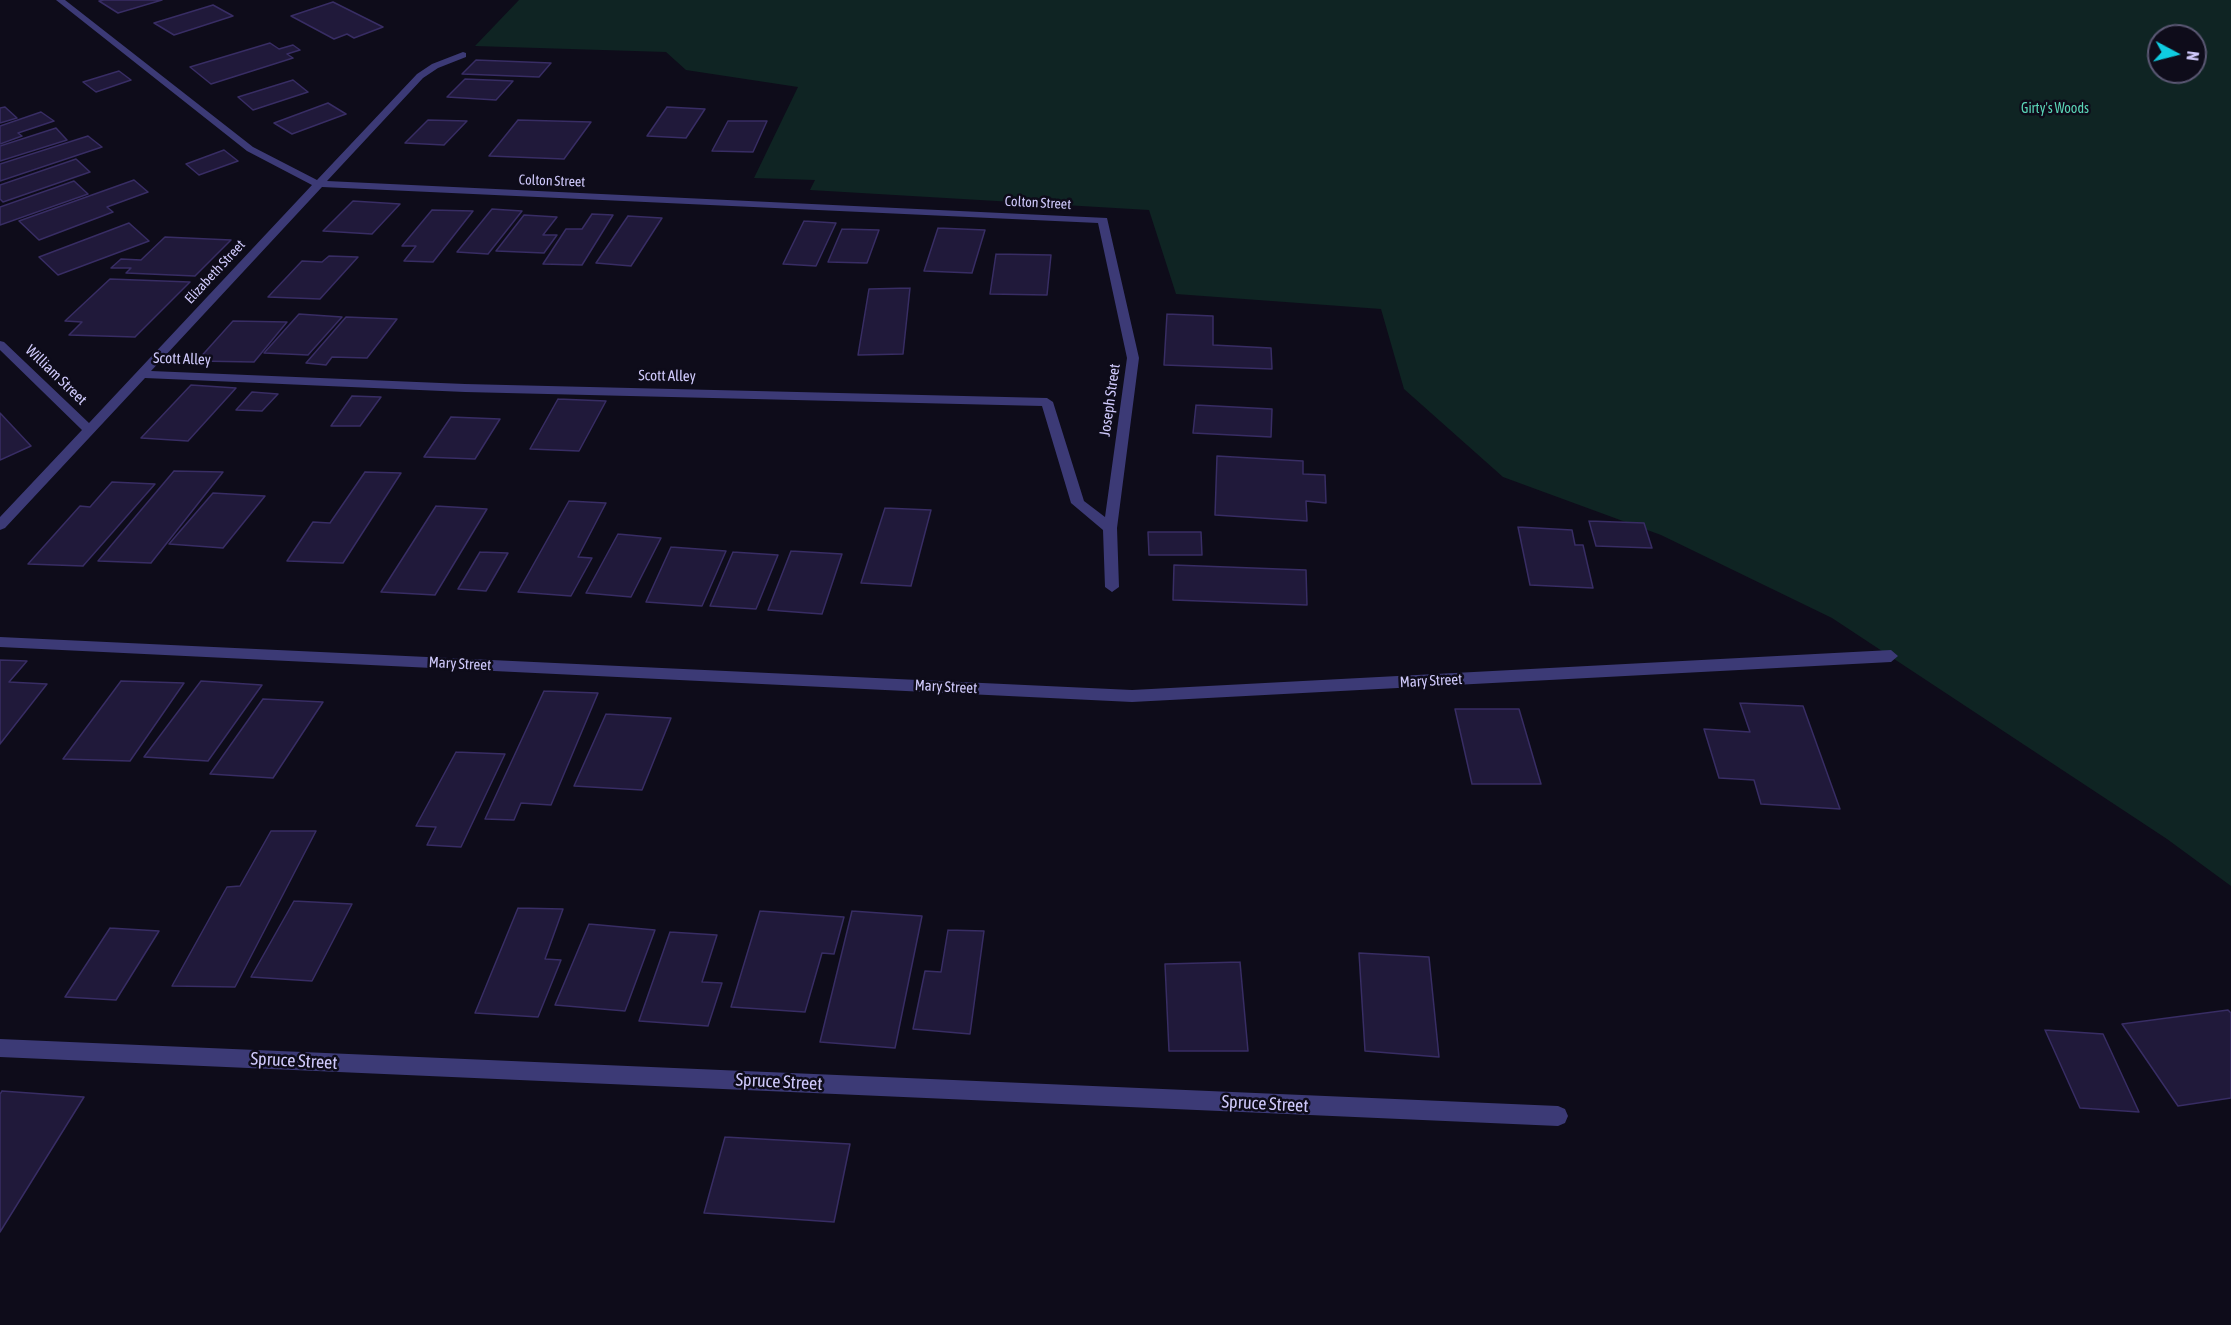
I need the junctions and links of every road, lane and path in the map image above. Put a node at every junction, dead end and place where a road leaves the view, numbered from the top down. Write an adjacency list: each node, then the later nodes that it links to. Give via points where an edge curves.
1 (60, 0): 3 (street, Colton Street, via 250,149)
2 (464, 55): 3 (street, Elizabeth Street, via 420,76)
3 (318, 184): 4 (street, Colton Street); 6 (street, Elizabeth Street)
4 (1103, 220): 9 (street, Joseph Street, via 1133,358)
5 (0, 344): 7 (street, William Street)
6 (141, 374): 7 (street, Elizabeth Street); 9 (street, Scott Alley, via 465,388 1047,402 1078,503)
7 (89, 430): 8 (street, Elizabeth Street)
8 (0, 525)
9 (1110, 528): 10 (street, Joseph Street)
10 (1112, 587)
11 (0, 642): 12 (street, Mary Street, via 1131,696)
12 (1891, 656)
13 (0, 1048): 14 (street, Spruce Street)
14 (1558, 1116)

